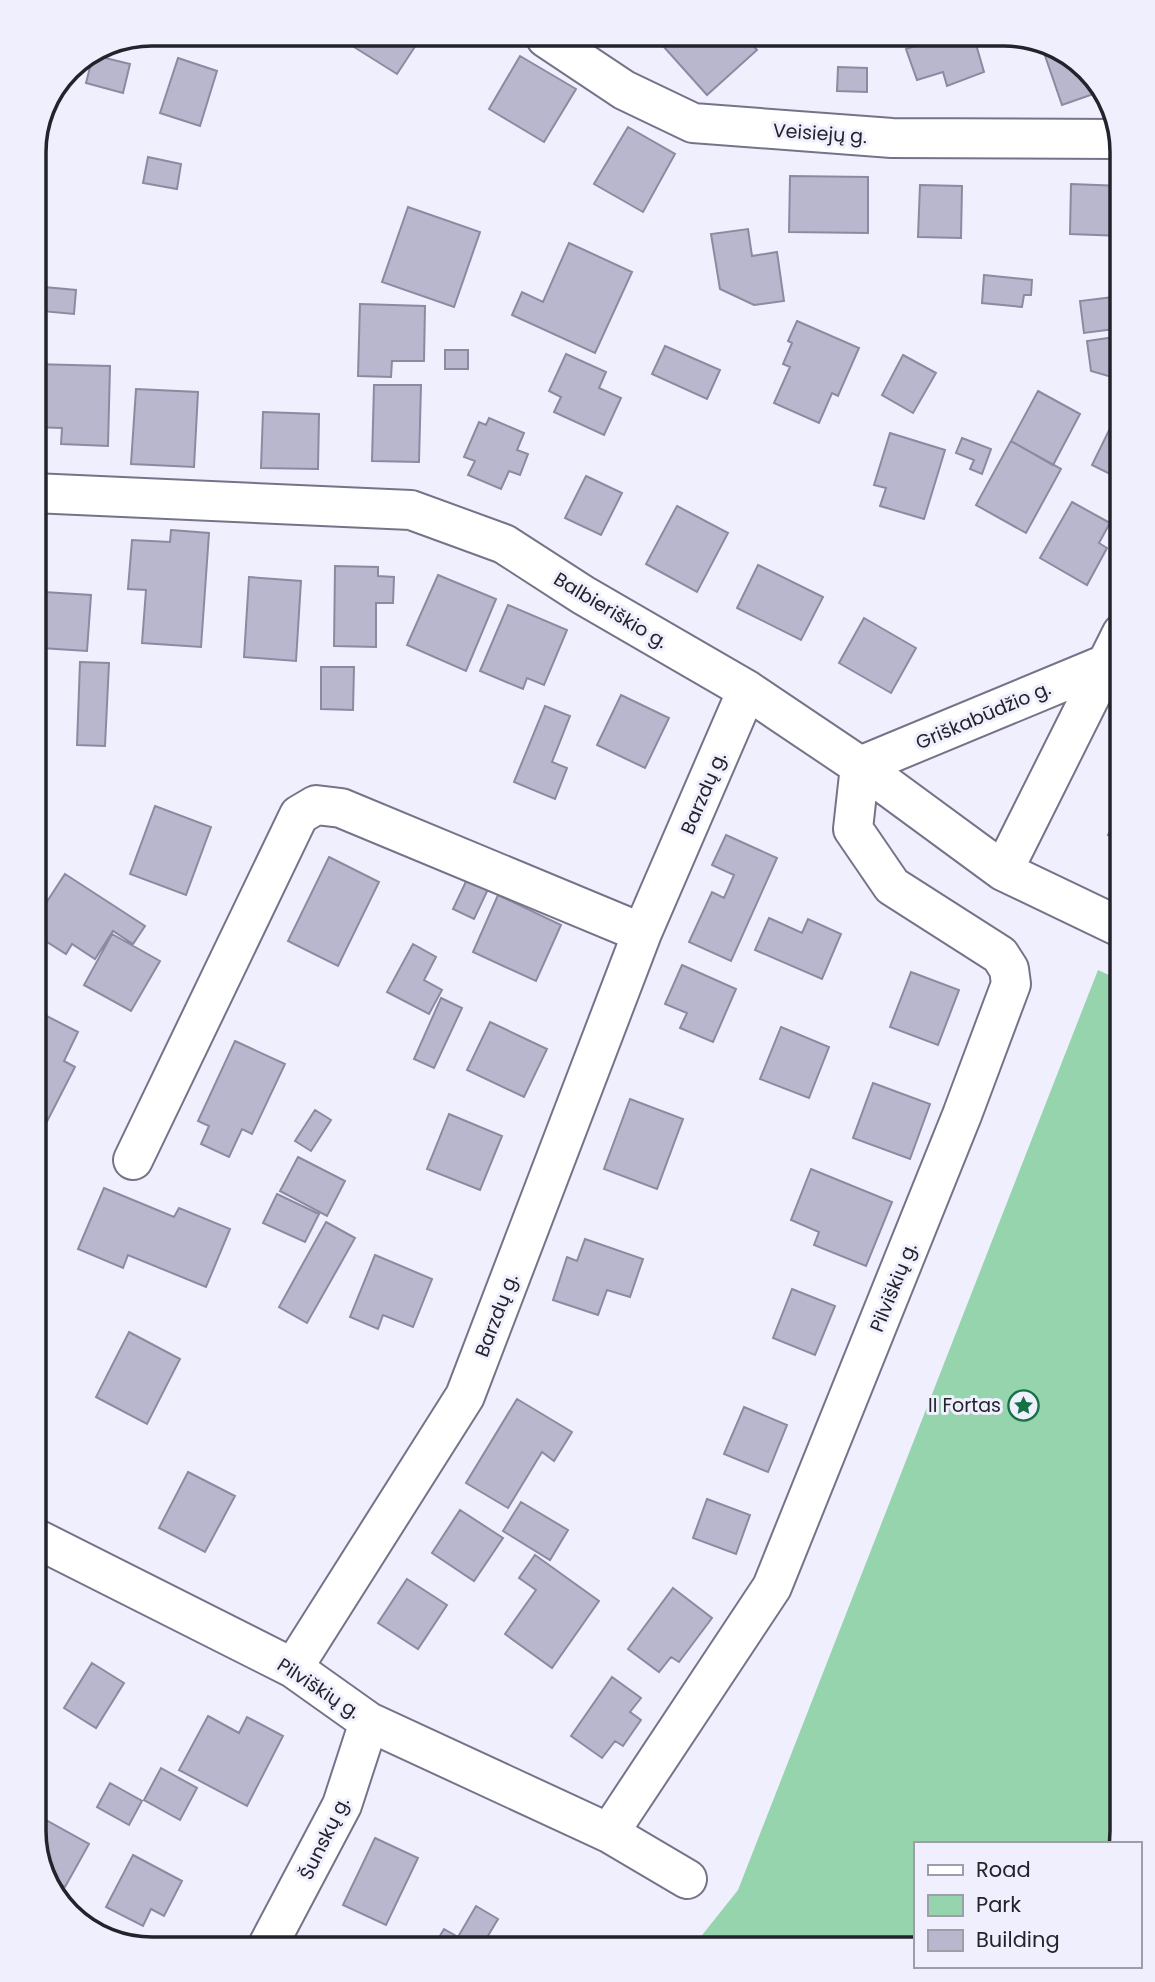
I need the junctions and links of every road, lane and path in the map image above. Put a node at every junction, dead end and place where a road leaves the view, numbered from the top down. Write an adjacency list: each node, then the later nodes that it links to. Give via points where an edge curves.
1 (558, 46): 2 (street, Veisiejų g., via 624,90 693,123 892,138)
2 (1108, 139)
3 (46, 494): 6 (street, Balbieriškio g., via 411,510 504,544)
4 (1110, 650): 7 (street, Griškabūdžio g.)
5 (1110, 656): 8 (street, Griškabūdžio g.)
6 (747, 690): 7 (street, Balbieriškio g.); 10 (street, Barzdų g.)
7 (860, 766): 8 (street, Balbieriškio g.); 15 (street, Pilviškių g., via 853,829 892,886 1000,955 1011,984 772,1587)
8 (1003, 871): 9 (street, Balbieriškio g.)
9 (1110, 922)
10 (642, 933): 11 (street, via 341,807 316,804 299,815); 13 (street, Barzdų g., via 465,1396)
11 (133, 1160)
12 (46, 1543): 13 (street, Pilviškių g.)
13 (293, 1668): 14 (street, Pilviškių g.)
14 (369, 1721): 15 (street, Pilviškių g.); 17 (street, Šunskų g., via 342,1805)
15 (609, 1833): 16 (street, Pilviškių g.)
16 (687, 1880)
17 (273, 1936)

